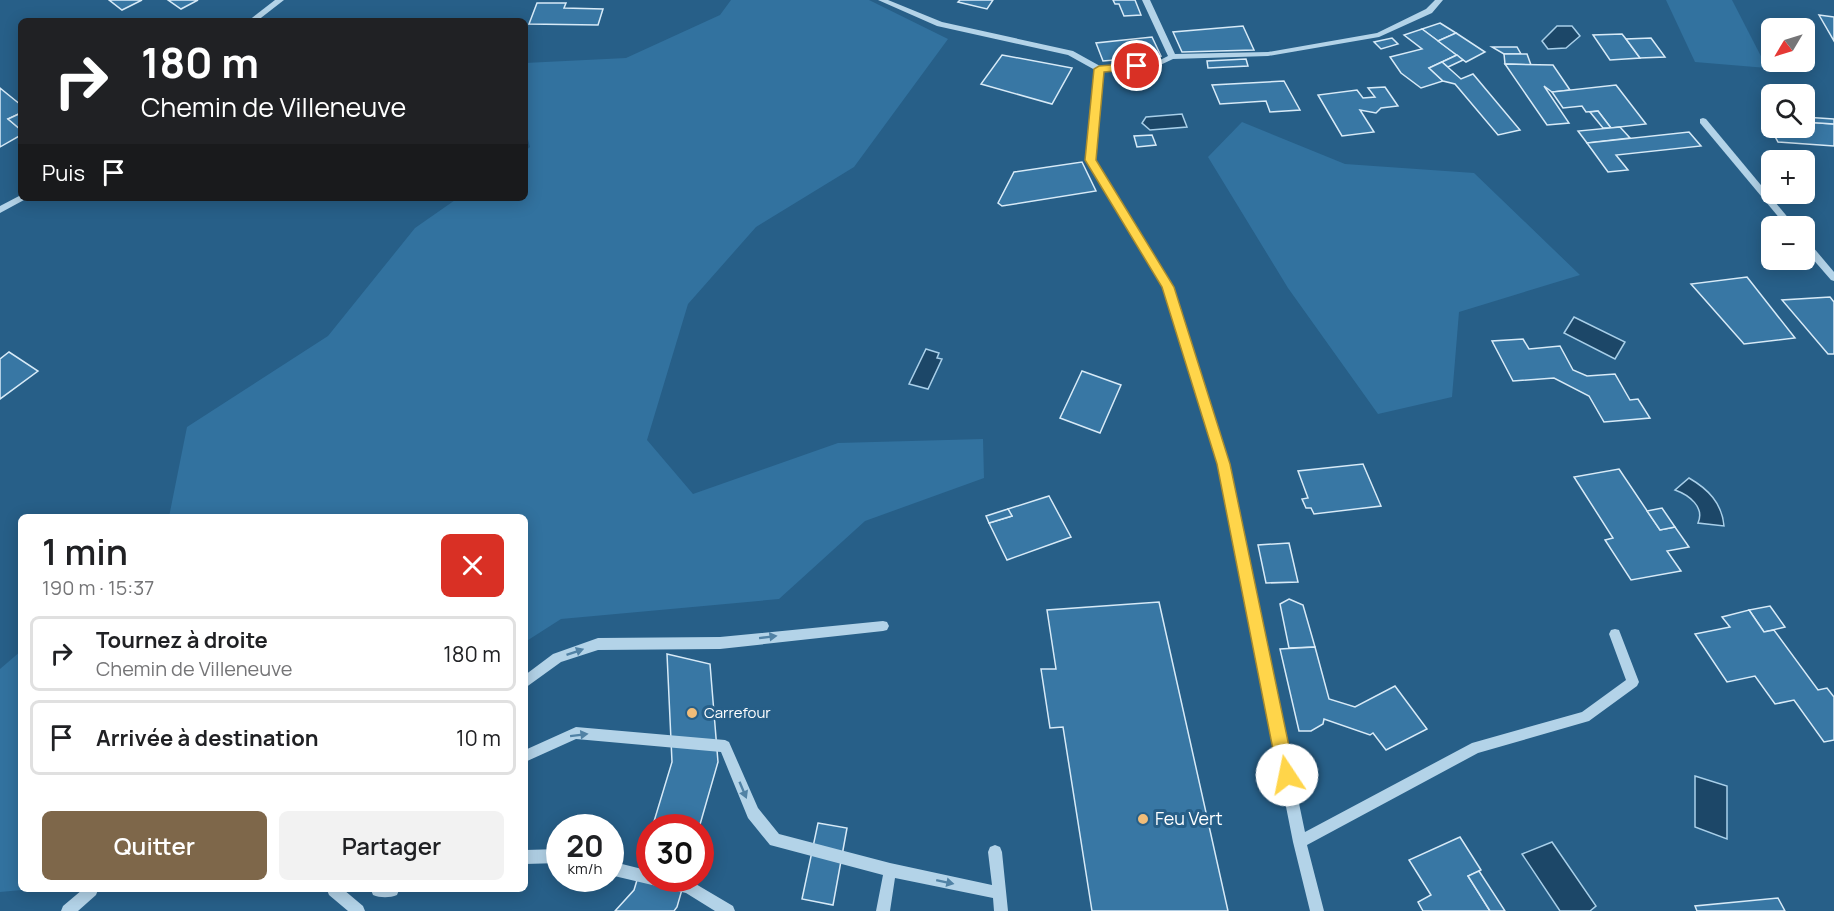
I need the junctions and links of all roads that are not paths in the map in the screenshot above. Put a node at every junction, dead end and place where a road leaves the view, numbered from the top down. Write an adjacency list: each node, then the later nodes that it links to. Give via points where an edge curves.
1 (280, 0): 5 (street)
2 (882, 0): 7 (street, via 940,24 1070,53)
3 (1146, 0): 6 (street)
4 (1439, 0): 6 (street, via 1428,11 1379,35 1268,54)
5 (256, 18)
6 (1172, 57): 7 (street, via 1156,65)
7 (1099, 69): 18 (street, via 1090,160 1168,287 1223,464)
8 (1703, 121): 11 (street)
9 (18, 200): 10 (street)
10 (0, 210)
11 (1783, 216)
12 (1815, 256): 13 (street)
13 (1834, 278)
14 (883, 626): 16 (street, one-way to 14, via 557,658 598,644 720,643)
15 (1615, 634): 18 (street, via 1633,682 1585,717 1476,747)
16 (528, 680)
17 (528, 755): 22 (street, one-way to 22, via 576,732 725,746 753,813 775,840)
18 (1300, 842): 32 (street)
19 (995, 852): 26 (street)
20 (546, 856): 21 (street)
21 (528, 857)
22 (891, 870): 26 (street, one-way to 26); 30 (street)
23 (89, 892): 27 (street)
24 (336, 892): 28 (street)
25 (697, 892): 29 (street)
26 (999, 893): 31 (street)
27 (68, 911)
28 (358, 911)
29 (728, 911)
30 (883, 911)
31 (1001, 911)
32 (1317, 911)

